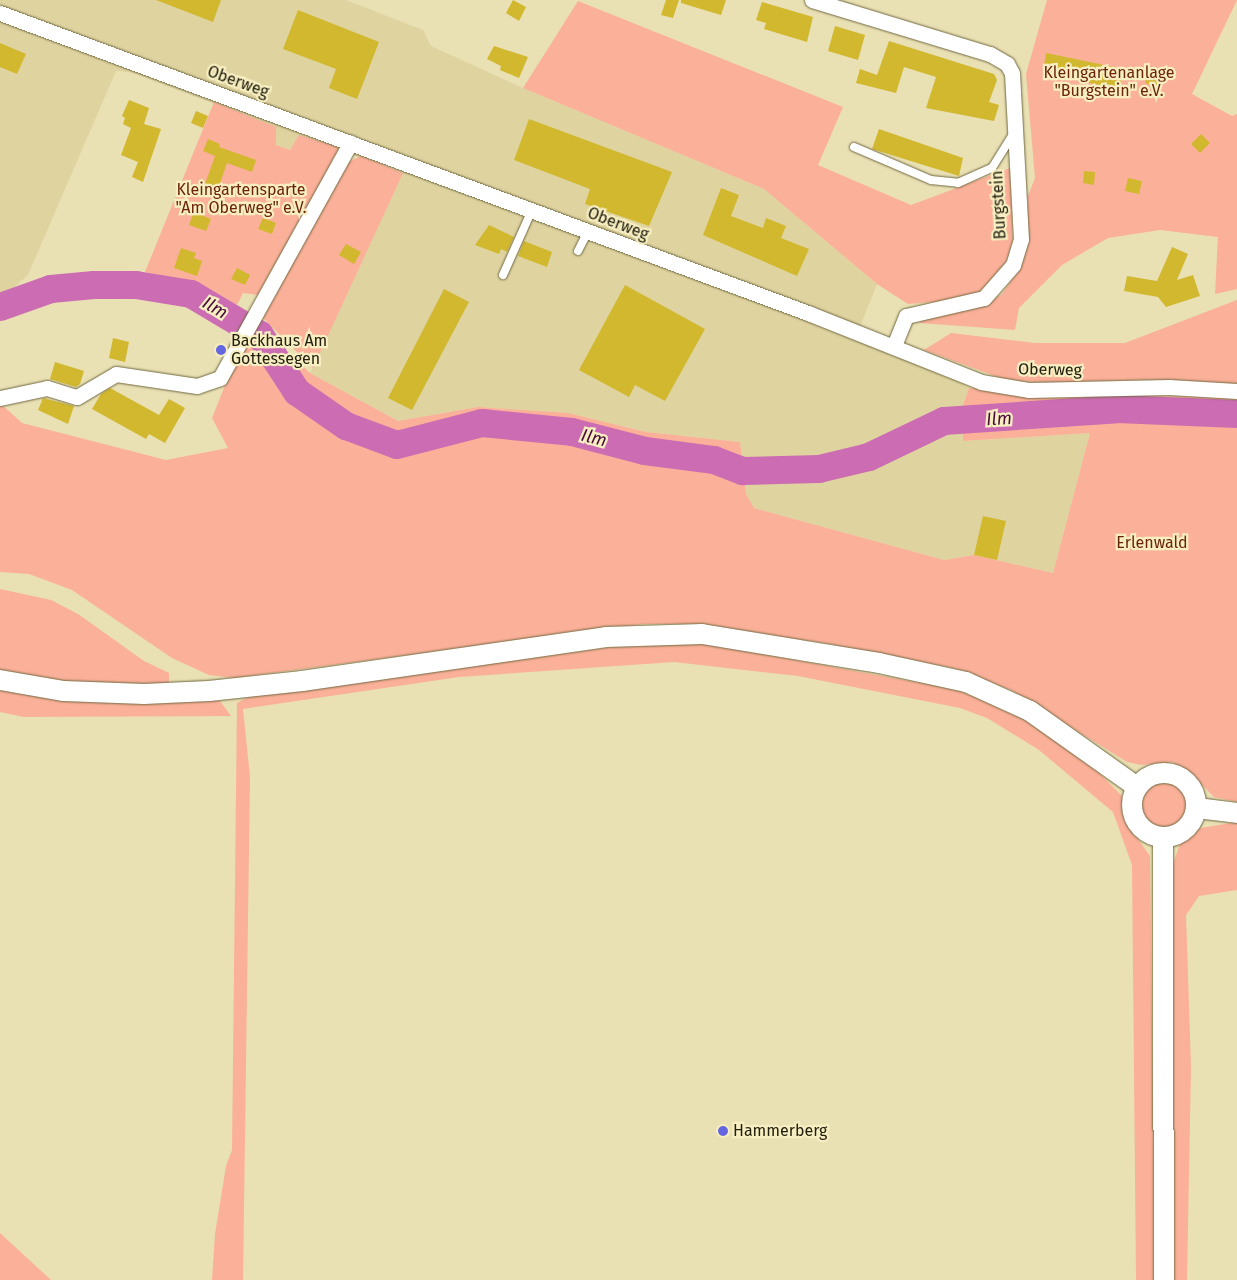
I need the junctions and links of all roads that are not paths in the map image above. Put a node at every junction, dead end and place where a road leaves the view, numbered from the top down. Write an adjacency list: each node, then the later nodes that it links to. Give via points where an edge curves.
1 (812, 0): 3 (street, Burgstein, via 999,58 1012,74)
2 (0, 13): 4 (street, Oberweg)
3 (1013, 135): 5 (lane, Burgstein, via 992,168 958,183 931,180); 10 (street, Burgstein, via 1021,238 1013,266 984,298 906,316)
4 (350, 143): 6 (street, Oberweg); 12 (street, via 220,378 209,384 116,374 77,396 47,388)
5 (854, 147)
6 (532, 210): 7 (street, Oberweg); 9 (lane)
7 (588, 231): 8 (lane); 10 (street, Oberweg)
8 (578, 251)
9 (503, 275)
10 (894, 345): 11 (street, Oberweg, via 964,380 1029,390 1169,386)
11 (1237, 391)
12 (0, 398)
13 (0, 680): 14 (main road, via 97,693 209,691 302,681 606,637 702,634 879,663 966,682 1030,711)
14 (1137, 787): 15 (main road, via 1155,774 1174,774 1191,786); 17 (main road, via 1132,802 1137,822 1148,833)
15 (1197, 808): 16 (main road); 17 (main road, via 1192,822 1184,831)
16 (1237, 813)
17 (1163, 837): 18 (main road)
18 (1164, 1280)

